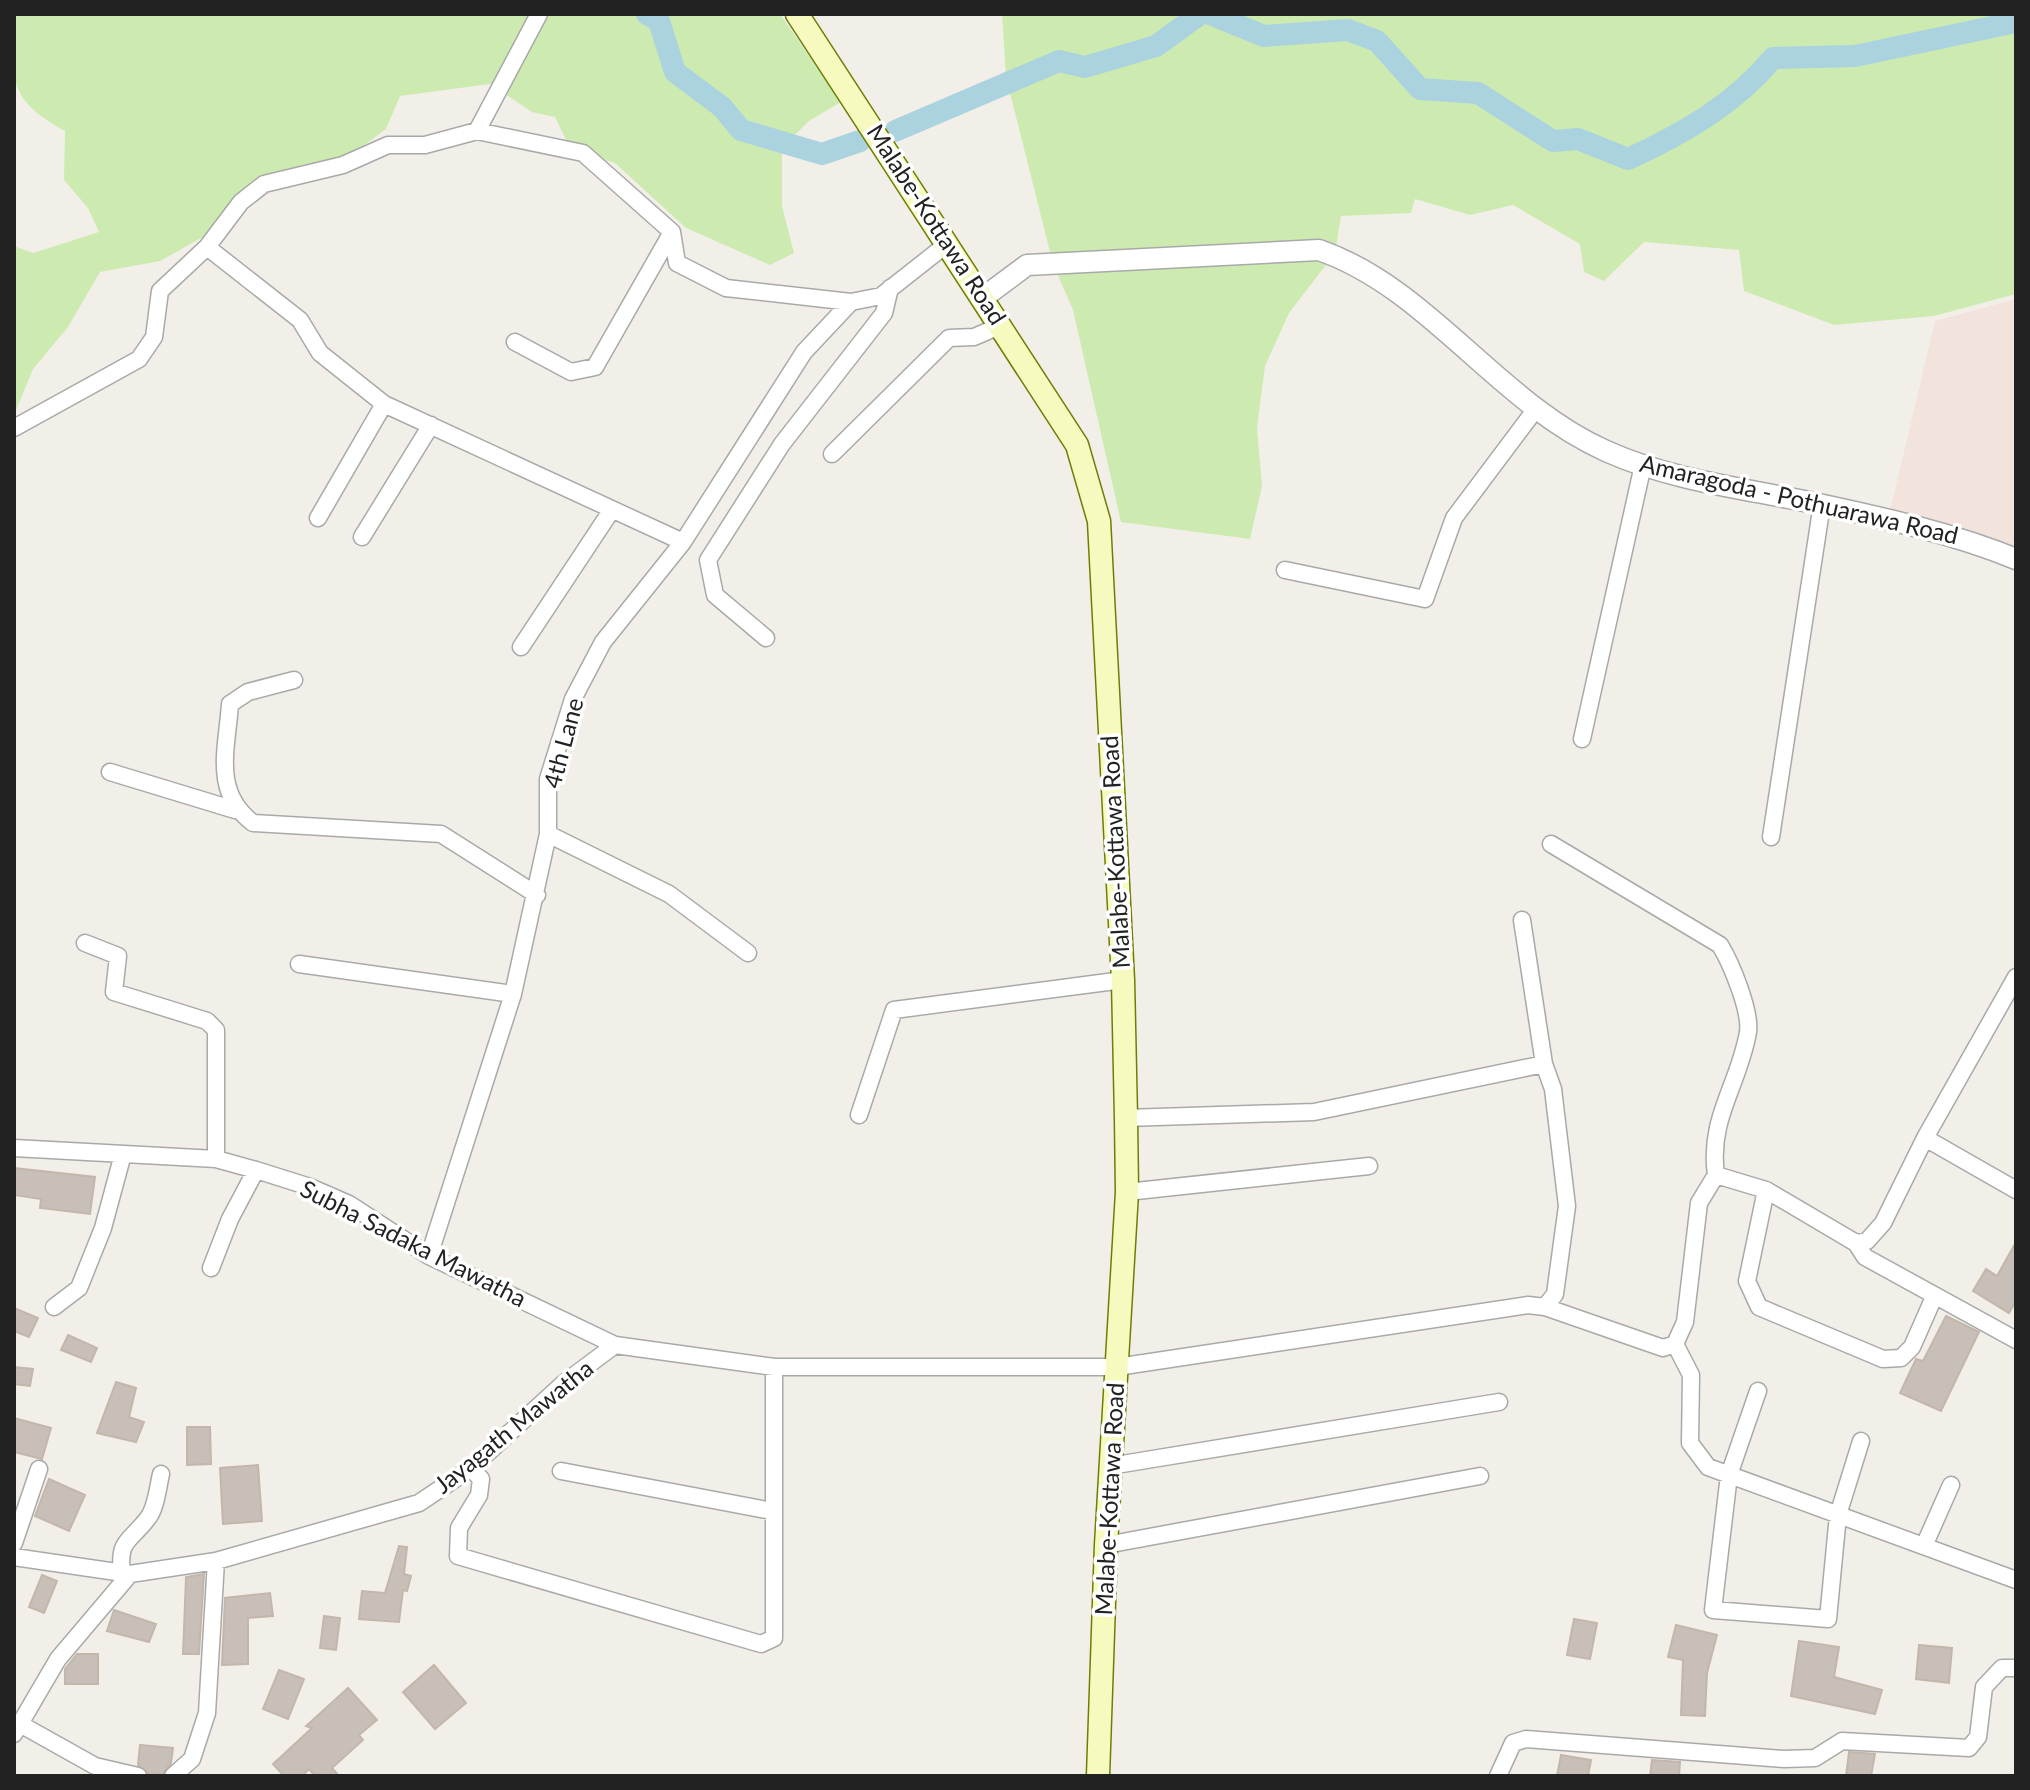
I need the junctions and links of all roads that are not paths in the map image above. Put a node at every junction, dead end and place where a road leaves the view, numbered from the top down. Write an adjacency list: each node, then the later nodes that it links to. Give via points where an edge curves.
1 (539, 14): 3 (street)
2 (797, 14): 5 (main road, Malabe-Kottawa Road)
3 (477, 131): 4 (street, via 583,153); 6 (street, via 425,145 388,145 343,165 264,184 241,202)
4 (672, 232): 9 (street, via 677,263 726,288); 11 (street, via 595,367 571,372)
5 (947, 244): 7 (street); 8 (main road, Malabe-Kottawa Road)
6 (207, 247): 12 (street, via 300,320 320,353); 15 (street, via 160,291 154,337 139,359)
7 (890, 288): 9 (street, via 881,296); 25 (street, via 884,313 782,444 708,560 715,595)
8 (984, 297): 10 (main road, Malabe-Kottawa Road); 13 (street, Amaragoda - Pothuarawa Road, via 1027,265 1319,250 1388,286)
9 (851, 302): 22 (street, 4th Lane, via 804,352)
10 (1002, 325): 16 (street, via 974,337 949,338); 40 (main road, Malabe-Kottawa Road, via 1077,445 1099,521)
11 (515, 342)
12 (384, 404): 14 (street); 20 (street)
13 (1535, 410): 17 (street, Amaragoda - Pothuarawa Road, via 1605,451); 24 (street, via 1454,518 1425,599)
14 (431, 425): 19 (street); 21 (street)
15 (14, 428)
16 (832, 454)
17 (1643, 465): 18 (street, Amaragoda - Pothuarawa Road, via 1738,491); 28 (street)
18 (1822, 504): 23 (street, Amaragoda - Pothuarawa Road, via 1975,542); 32 (street)
19 (611, 511): 22 (street); 26 (street)
20 (318, 518)
21 (362, 537)
22 (683, 542): 31 (street, 4th Lane, via 603,642 573,699 548,779)
23 (2016, 559)
24 (1285, 570)
25 (766, 638)
26 (521, 647)
27 (294, 680): 30 (street, via 248,692 230,704 225,788)
28 (1582, 739)
29 (110, 772): 30 (street)
30 (235, 810): 34 (street, via 253,823 441,834)
31 (548, 834): 34 (street, 4th Lane); 37 (street, via 669,894)
32 (1771, 837)
33 (1551, 844): 51 (street, via 1720,945 1733,964 1749,1030 1717,1121)
34 (537, 895): 41 (street, 4th Lane)
35 (1522, 920): 42 (street)
36 (85, 943): 48 (street, via 118,956 114,992 207,1021 216,1030)
37 (748, 953)
38 (299, 964): 41 (street)
39 (2016, 977): 45 (street)
40 (1123, 980): 43 (street, via 894,1010); 44 (main road, Malabe-Kottawa Road)
41 (513, 994): 56 (street, 4th Lane)
42 (1544, 1064): 44 (street, via 1314,1112); 60 (street, via 1553,1089 1567,1206 1555,1294)
43 (859, 1115)
44 (1126, 1118): 54 (main road, Malabe-Kottawa Road)
45 (1925, 1138): 53 (street); 55 (street, via 1883,1223 1867,1241)
46 (14, 1148): 47 (street, Subha Sadaka Mawatha)
47 (123, 1154): 48 (street, Subha Sadaka Mawatha); 59 (street, via 103,1228 79,1288)
48 (216, 1159): 50 (street, Subha Sadaka Mawatha)
49 (1369, 1166): 54 (street)
50 (256, 1170): 56 (street, Subha Sadaka Mawatha, via 349,1204); 57 (street)
51 (1716, 1175): 52 (street); 62 (street, via 1699,1203 1685,1322)
52 (1766, 1190): 55 (street); 58 (street, via 1747,1281 1759,1307 1883,1359 1901,1358 1912,1347)
53 (2016, 1190)
54 (1127, 1192): 65 (main road, Malabe-Kottawa Road)
55 (1856, 1243): 58 (street, via 1865,1257)
56 (429, 1256): 63 (street, Subha Sadaka Mawatha)
57 (211, 1268)
58 (1934, 1297): 61 (street)
59 (54, 1307)
60 (1545, 1307): 62 (street, via 1663,1348); 65 (street, Jayagath Mawatha, via 1528,1305)
61 (2016, 1340)
62 (1675, 1344): 74 (street, via 1691,1375 1690,1443 1708,1467)
63 (615, 1345): 64 (street, Jayagath Mawatha); 70 (street, Jayagath Mawatha, via 564,1383)
64 (774, 1367): 65 (street, Jayagath Mawatha); 77 (street)
65 (1117, 1367): 69 (main road, Malabe-Kottawa Road)
66 (1758, 1391): 74 (street)
67 (1499, 1402): 69 (street)
68 (1861, 1441): 78 (street)
69 (1110, 1466): 80 (main road, Malabe-Kottawa Road)
70 (471, 1468): 77 (street, via 481,1479 479,1495 459,1528 458,1556 761,1644 774,1638); 83 (street, Jayagath Mawatha, via 419,1503)
71 (39, 1469): 79 (street)
72 (561, 1471): 77 (street)
73 (161, 1474): 84 (street, via 150,1517 127,1537 120,1554)
74 (1729, 1475): 78 (street); 78 (street, via 1713,1610 1828,1619)
75 (1480, 1476): 80 (street)
76 (1951, 1485): 81 (street)
77 (772, 1511)
78 (1838, 1515): 81 (street)
79 (14, 1543)
80 (1106, 1545): 90 (main road, Malabe-Kottawa Road)
81 (1924, 1546): 85 (street)
82 (14, 1557): 84 (street, Jayagath Mawatha)
83 (216, 1561): 84 (street, Jayagath Mawatha); 89 (street, via 207,1713 192,1759)
84 (126, 1574): 87 (street, via 58,1659)
85 (2016, 1580)
86 (2016, 1668): 91 (street, via 2002,1668 1984,1687 1978,1737 1969,1748 1842,1741 1815,1758 1784,1759 1526,1739 1513,1743)
87 (17, 1729): 88 (street, via 95,1766)
88 (138, 1776)
89 (173, 1776)
90 (1098, 1776)
91 (1498, 1776)

